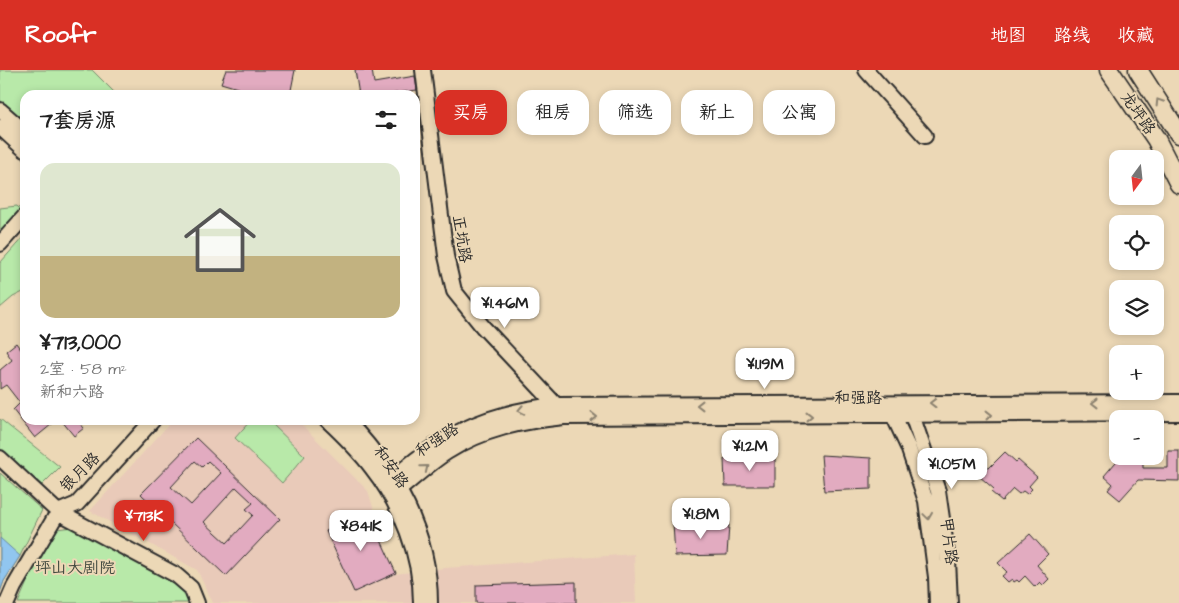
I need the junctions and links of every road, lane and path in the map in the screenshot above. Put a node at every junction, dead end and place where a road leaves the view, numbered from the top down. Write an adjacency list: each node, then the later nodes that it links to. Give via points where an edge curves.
1 (423, 70): 15 (street, 正坑路, via 446,256 454,291)
2 (866, 70): 9 (street)
3 (1108, 70): 11 (main road, 龙坪路, via 1156,139)
4 (1138, 70): 8 (main road, 龙坪路, one-way to 4)
5 (0, 110): 7 (street)
6 (0, 127): 10 (street)
7 (20, 128)
8 (1179, 134)
9 (925, 136)
10 (20, 145)
11 (1179, 184)
12 (20, 222): 13 (street)
13 (0, 244)
14 (1179, 402): 16 (street, 和强路, one-way to 16)
15 (556, 405): 16 (street, 和强路, one-way to 15); 24 (street, 和强路, one-way to 24, via 511,412 464,429 418,456)
16 (894, 409): 18 (street, 和强路); 24 (street, 和强路, one-way to 16, via 462,443 533,420); 30 (street, 甲片路, one-way to 30, via 926,501)
17 (1179, 413): 18 (street, 和强路, one-way to 17)
18 (912, 415): 31 (street, 甲片路, via 938,491 948,560)
19 (149, 425): 25 (street, 银月路, via 77,504)
20 (333, 425): 22 (street, 和安路)
21 (349, 425): 22 (street, 和安路)
22 (368, 454): 24 (street, 和安路)
23 (0, 458): 25 (street)
24 (392, 485): 28 (street, 和安路, via 412,547); 29 (street, 和安路, via 414,523 425,554)
25 (58, 512): 26 (street, 银月路); 27 (street, via 176,575 190,588)
26 (6, 603)
27 (197, 603)
28 (421, 603)
29 (430, 603)
30 (937, 603)
31 (950, 603)

